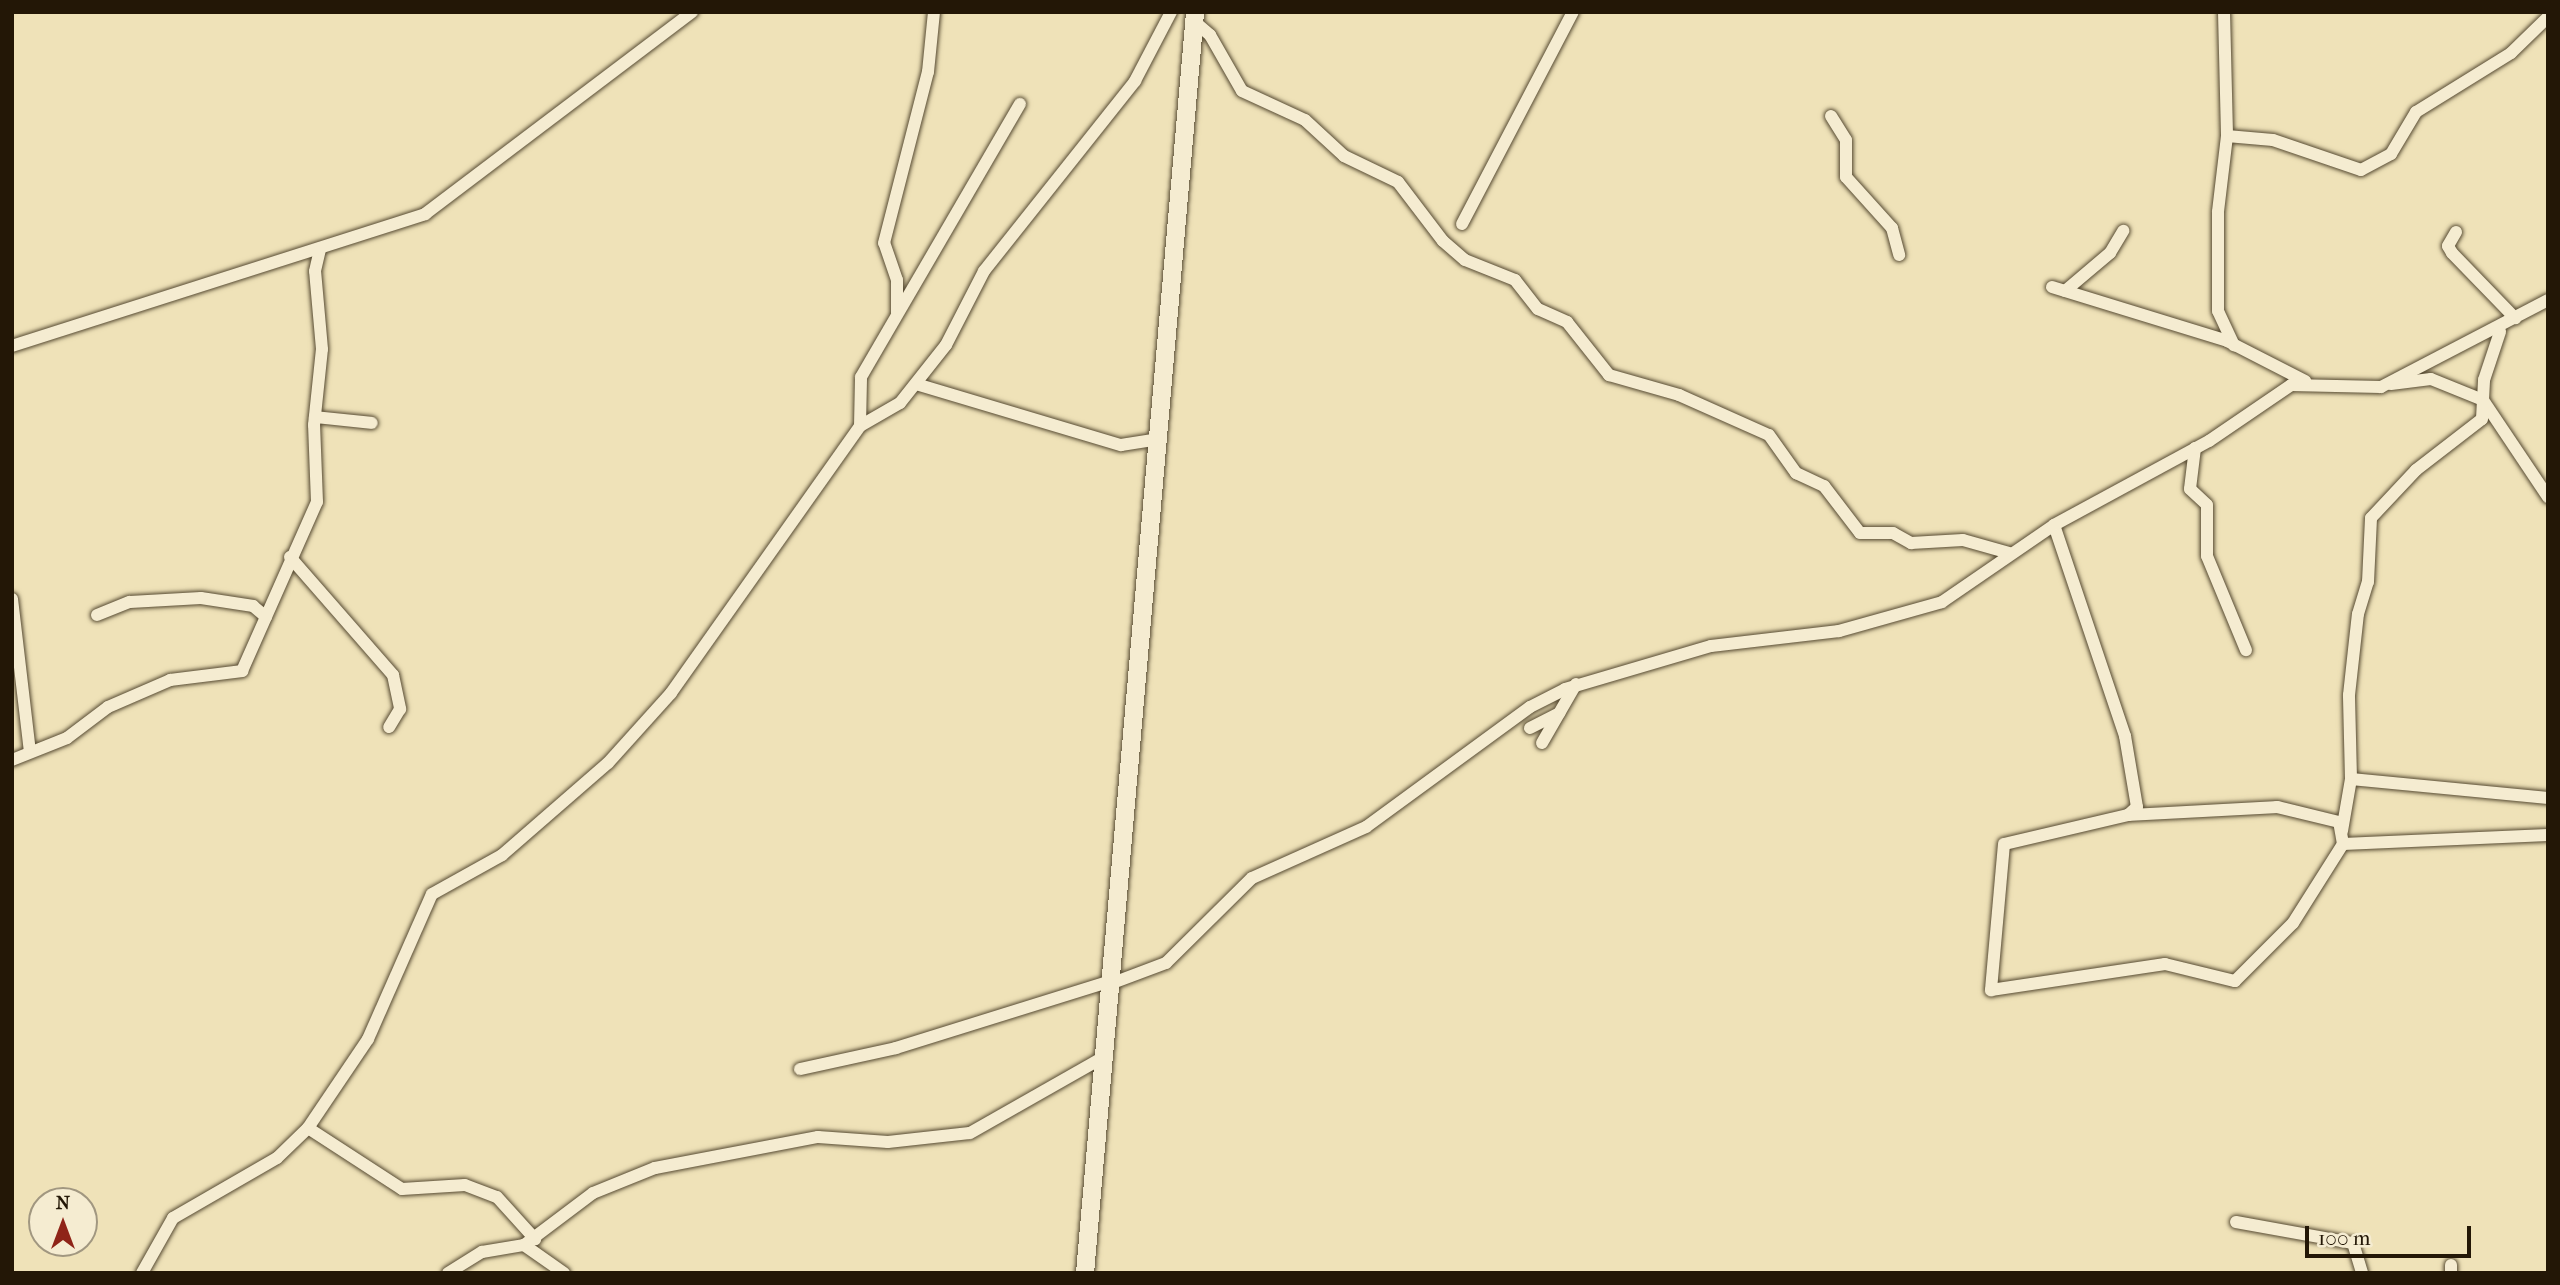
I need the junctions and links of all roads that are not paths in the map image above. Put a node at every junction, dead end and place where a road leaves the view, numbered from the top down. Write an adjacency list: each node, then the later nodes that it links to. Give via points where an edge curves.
1 (692, 12): 14 (street, via 425,214)
2 (934, 12): 19 (street, via 928,72 884,243 897,281)
3 (1171, 12): 25 (street, via 1135,81 1056,176 1036,213 1000,248)
4 (1573, 12): 11 (street)
5 (2224, 12): 10 (street)
6 (1195, 17): 31 (street); 35 (street, via 1242,91 1304,120 1344,156 1398,182 1443,241 1465,260 1515,280 1538,309 1567,322 1609,375 1679,395 1769,435 1796,473 1824,486 1860,533 1893,533 1911,543 1963,541)
7 (2548, 17): 10 (street, via 2497,63 2416,112 2391,154 2361,170 2273,140)
8 (1020, 104): 19 (street)
9 (1831, 116): 15 (street, via 1846,140 1846,177 1892,228)
10 (2227, 136): 22 (street, via 2218,212 2218,311)
11 (1462, 224)
12 (2123, 231): 17 (street, via 2110,253)
13 (2456, 232): 20 (street, via 2448,246 2452,253)
14 (320, 249): 23 (street); 28 (street, via 315,271 321,370)
15 (1899, 256)
16 (2052, 287): 17 (street)
17 (2065, 291): 22 (street)
18 (2548, 300): 20 (street)
19 (897, 313): 30 (street, via 858,384)
20 (2515, 318): 21 (street)
21 (2502, 328): 26 (street, via 2435,354); 27 (street, via 2493,342)
22 (2234, 345): 24 (street)
23 (12, 346)
24 (2305, 381): 26 (street); 32 (street)
25 (916, 384): 30 (street, via 895,407); 31 (street, via 1121,445)
26 (2391, 384): 27 (street, via 2431,379)
27 (2483, 400): 33 (street); 50 (street, via 2473,431 2425,461 2371,518 2368,582 2358,614 2349,695)
28 (315, 417): 29 (street); 36 (street, via 317,502)
29 (372, 423)
30 (860, 426): 58 (street, via 671,692 608,763 486,868 427,901 368,1040)
31 (1158, 439): 55 (street)
32 (2195, 448): 34 (street); 42 (street, via 2190,489 2207,505 2207,556)
33 (2548, 497)
34 (2054, 525): 35 (street); 52 (street, via 2125,736 2137,807)
35 (2009, 553): 43 (street, via 1942,602 1839,631 1711,646)
36 (290, 557): 38 (street); 45 (street, via 393,675 400,709)
37 (12, 599): 48 (street)
38 (272, 600): 39 (street); 41 (street)
39 (253, 606): 40 (street, via 201,598 141,601); 41 (street)
40 (97, 615)
41 (266, 617): 48 (street, via 238,674 170,680)
42 (2246, 650)
43 (1576, 684): 44 (street); 55 (street, via 1530,707 1366,827 1252,878 1166,963)
44 (1559, 713): 46 (street); 47 (street)
45 (389, 727)
46 (1530, 728)
47 (1542, 743)
48 (30, 752): 49 (street)
49 (12, 760)
50 (2351, 779): 51 (street); 54 (street)
51 (2548, 798)
52 (2128, 815): 54 (street, via 2211,815 2262,806 2339,822); 54 (street, via 2004,844 1991,990 2165,964 2235,981 2293,923)
53 (2548, 835): 54 (street)
54 (2342, 838)
55 (1111, 982): 56 (street); 57 (street, via 896,1048)
56 (1104, 1057): 60 (street, via 970,1133 888,1142 818,1137 678,1162 593,1193); 64 (street)
57 (800, 1069)
58 (309, 1128): 60 (street, via 402,1189 466,1185 497,1197); 61 (street, via 277,1158 173,1218)
59 (2236, 1222): 65 (street, via 2353,1244)
60 (530, 1242): 62 (street, via 482,1252); 63 (street)
61 (142, 1273)
62 (448, 1273)
63 (564, 1273)
64 (1085, 1273)
65 (2362, 1273)

